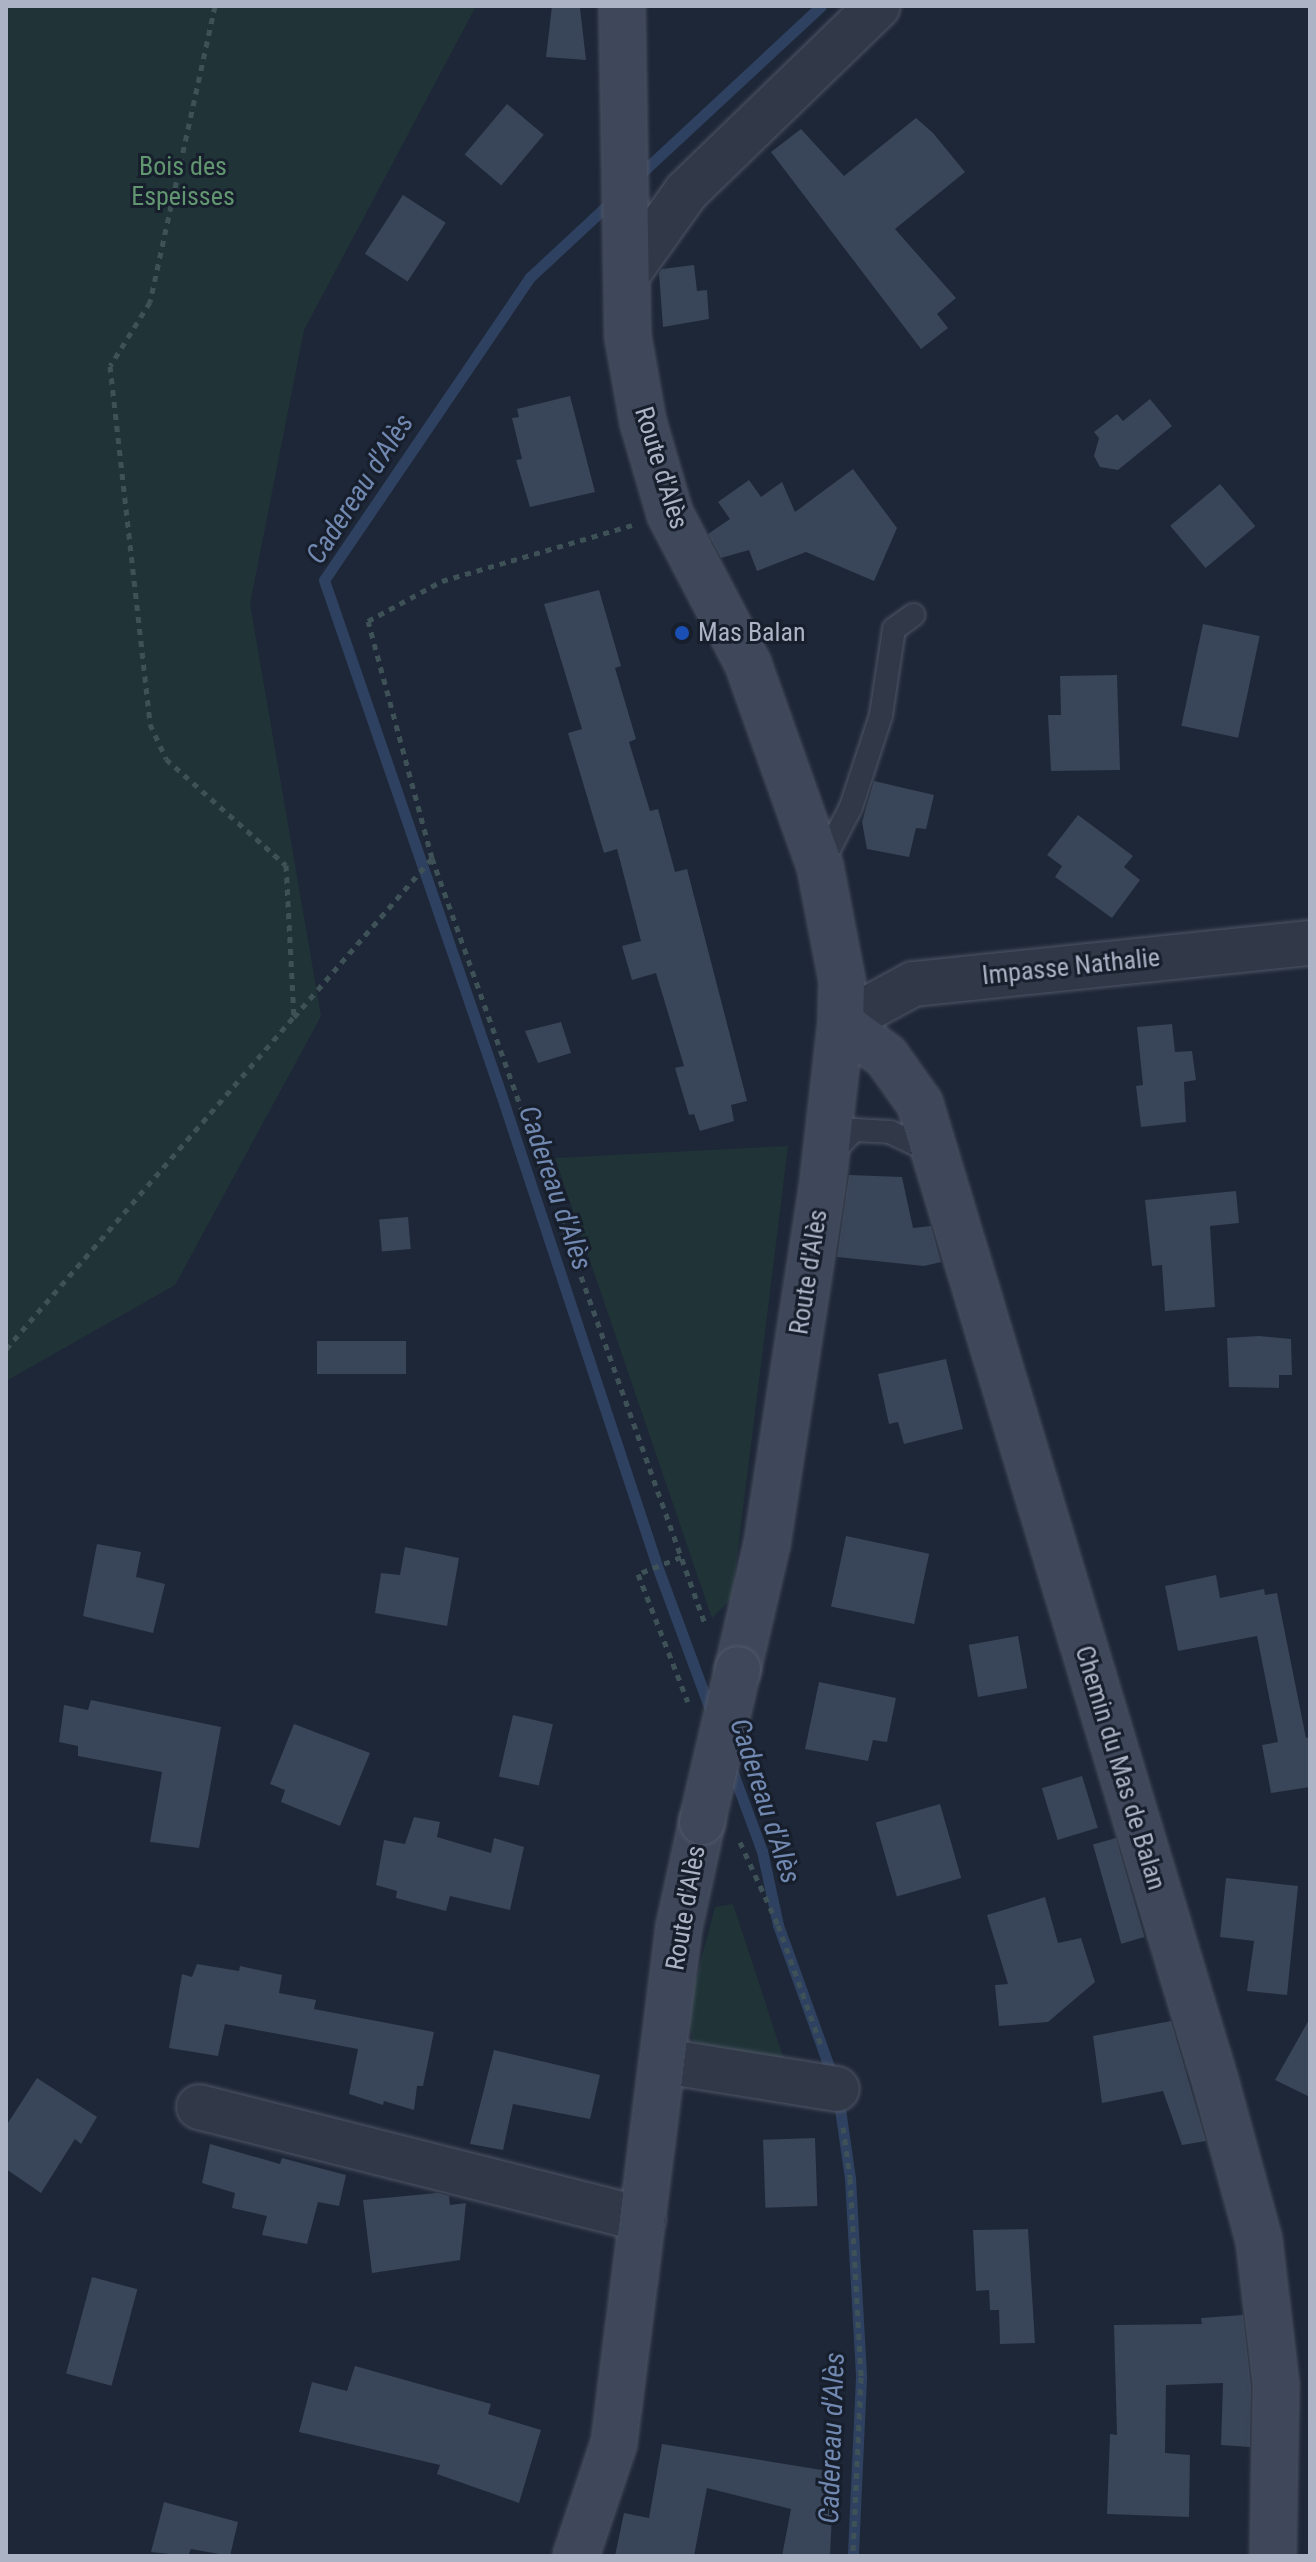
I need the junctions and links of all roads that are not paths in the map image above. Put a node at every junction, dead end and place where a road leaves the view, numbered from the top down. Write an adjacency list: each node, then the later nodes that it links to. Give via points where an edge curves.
1 (622, 6): 3 (main road, Route d'Alès)
2 (878, 6): 3 (street, via 686,192)
3 (629, 272): 5 (main road, Route d'Alès, via 628,337 643,422 670,514 748,664)
4 (913, 615): 5 (lane, via 894,629 881,715 851,807)
5 (820, 866): 7 (main road, Route d'Alès, via 842,980)
6 (1310, 943): 7 (street, Impasse Nathalie, via 913,984)
7 (841, 1023): 8 (main road, Chemin du Mas de Balan, via 886,1056 912,1092); 9 (main road, Route d'Alès)
8 (935, 1154): 9 (lane, via 890,1132 854,1130); 15 (main road, Chemin du Mas de Balan, via 1259,2240 1276,2385)
9 (826, 1159): 10 (main road, Route d'Alès, bridge, via 767,1544 737,1673 719,1827 679,1927)
10 (664, 2061): 11 (street); 13 (main road, Route d'Alès)
11 (837, 2089)
12 (199, 2107): 13 (street)
13 (643, 2219): 14 (main road, Route d'Alès, via 614,2443)
14 (576, 2556)
15 (1273, 2556)

